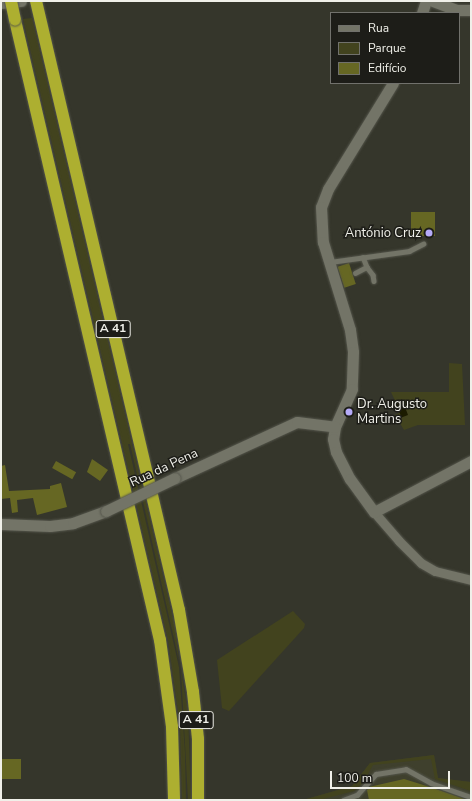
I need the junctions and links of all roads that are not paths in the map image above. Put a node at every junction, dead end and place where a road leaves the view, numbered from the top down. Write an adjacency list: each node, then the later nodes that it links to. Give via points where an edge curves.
1 (11, 1): 22 (highway, A 41, bridge, via 160,640 172,727)
2 (21, 1): 6 (street)
3 (36, 1): 23 (highway, A 41, via 181,618 194,699)
4 (426, 1): 8 (street)
5 (433, 1): 7 (street, via 456,10)
6 (1, 3)
7 (471, 10)
8 (422, 12)
9 (392, 84): 12 (street, via 328,189 320,224)
10 (423, 244): 11 (lane, via 409,251)
11 (363, 257): 12 (lane); 13 (lane)
12 (330, 262): 16 (street, via 350,330 353,352 352,389)
13 (367, 267): 14 (lane); 15 (lane)
14 (355, 273)
15 (374, 281)
16 (335, 427): 18 (street, via 334,439 341,462 361,496); 19 (street, Rua da Pena, bridge, via 297,422 106,511 73,523 50,526)
17 (471, 460): 18 (street)
18 (374, 512): 20 (street, via 421,562 435,571)
19 (1, 524)
20 (471, 580)
21 (470, 795): 24 (lane, via 430,782 406,769 376,774 357,795)
22 (174, 800)
23 (198, 800)
24 (343, 800)

